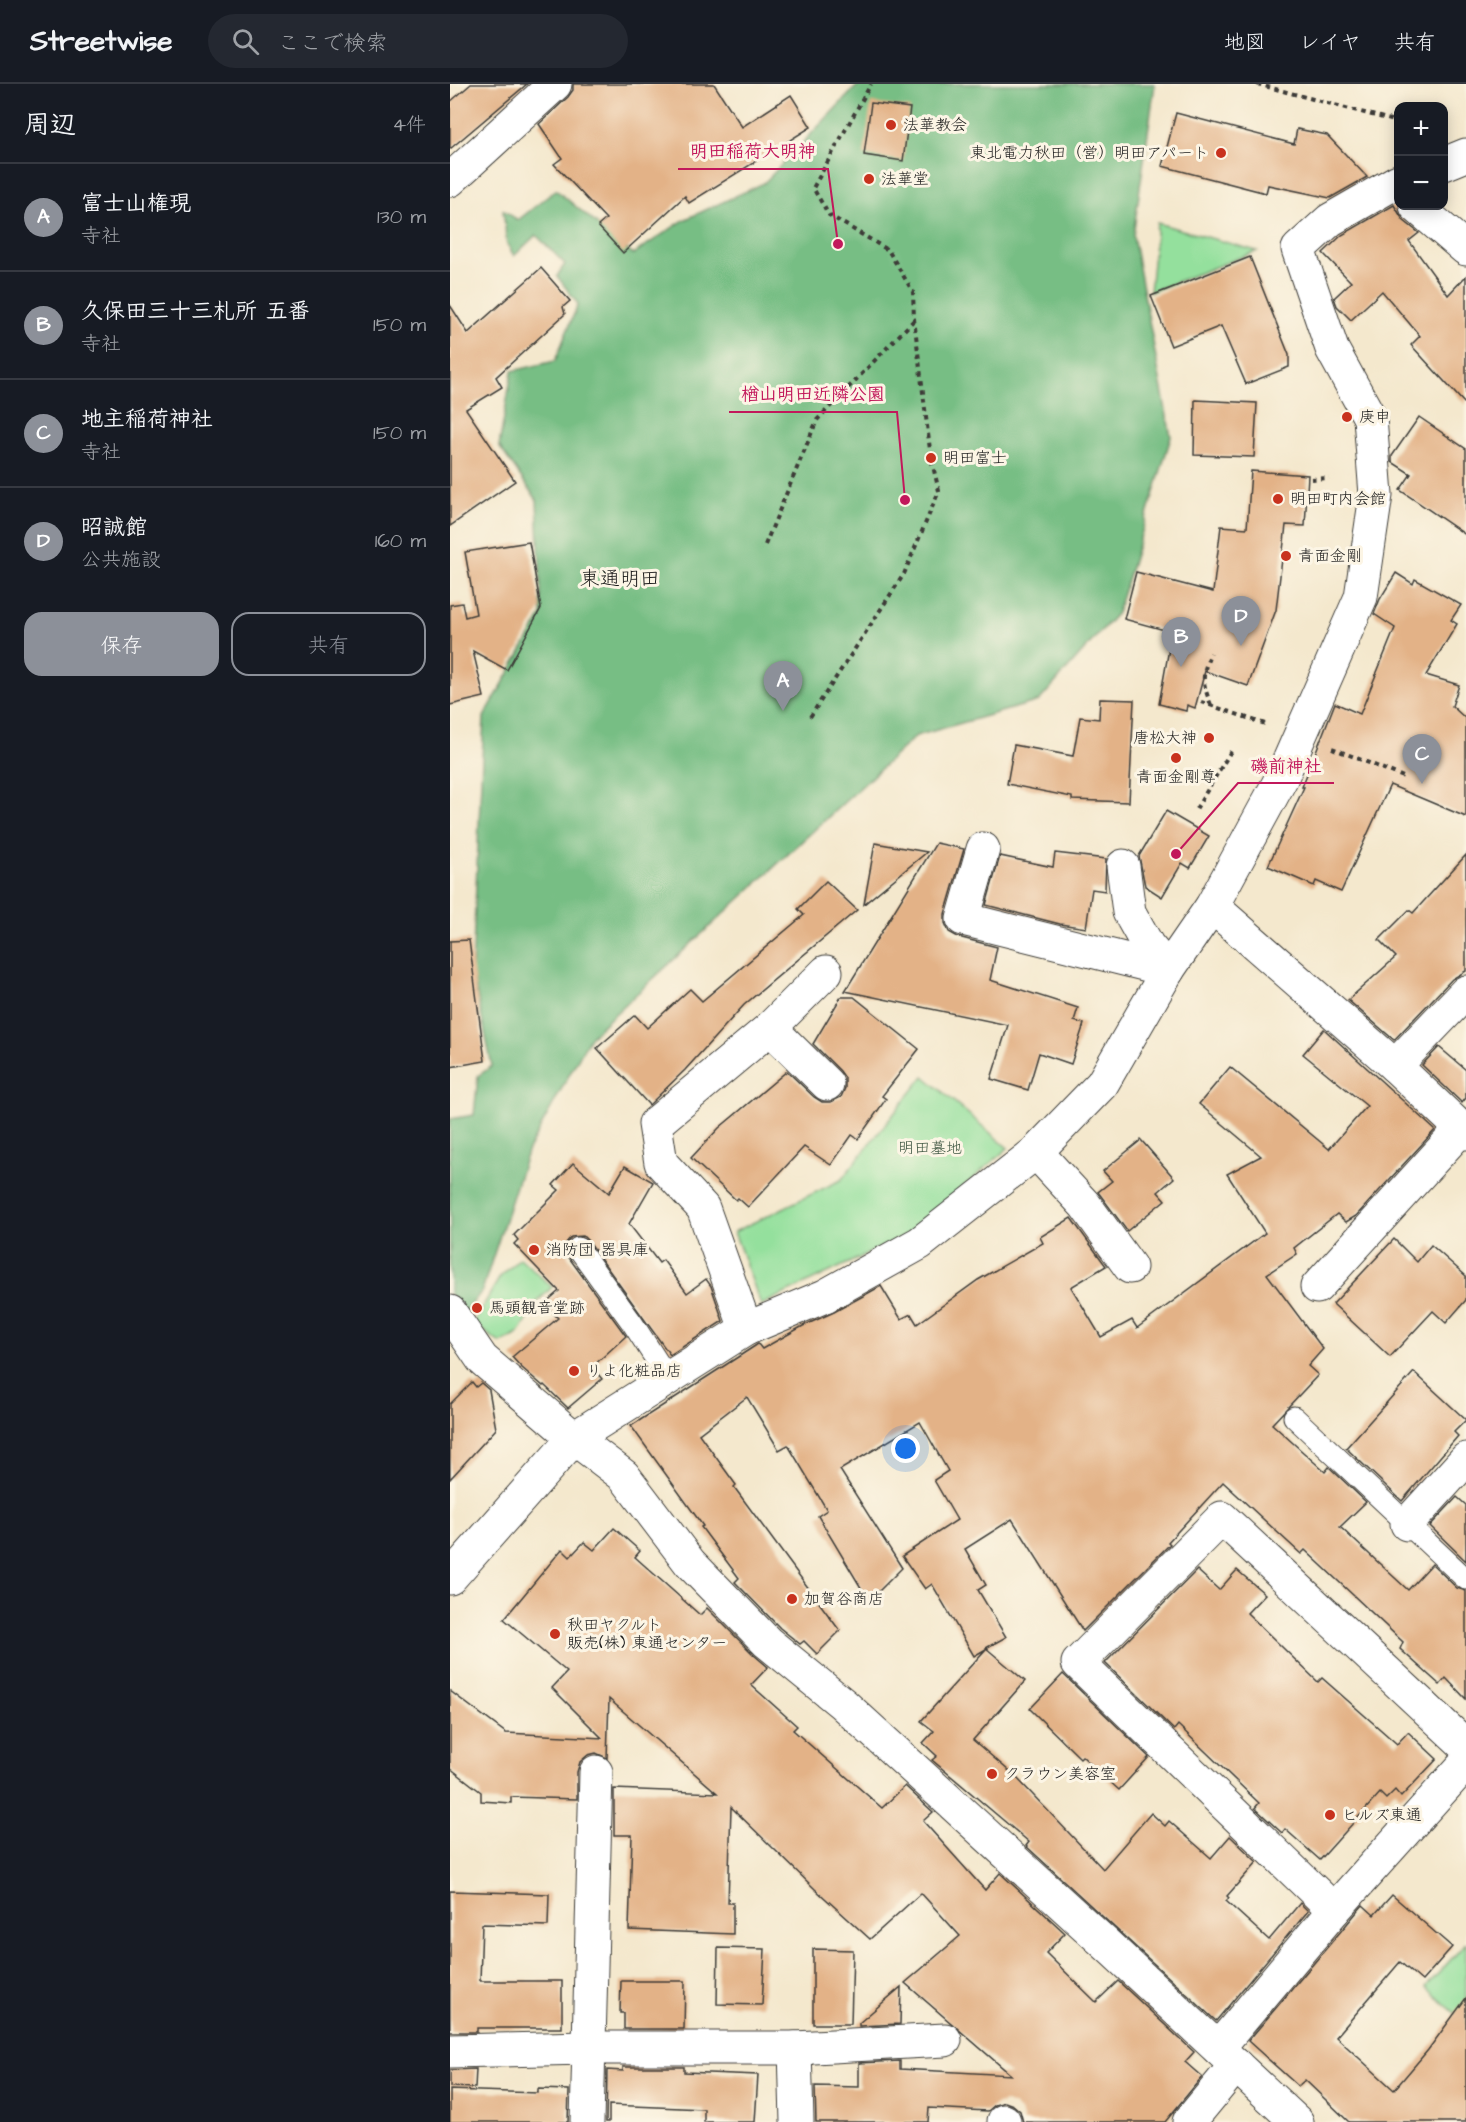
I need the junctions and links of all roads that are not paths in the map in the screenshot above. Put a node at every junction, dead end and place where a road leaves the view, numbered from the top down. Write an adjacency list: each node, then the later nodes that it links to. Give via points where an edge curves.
1 (555, 84): 4 (street)
2 (1466, 155): 3 (street)
3 (1448, 162)
4 (450, 180)
5 (1394, 186): 10 (street, via 1330,220 1298,249 1332,349 1370,418 1376,495 1361,597 1281,779)
6 (1421, 210): 7 (street)
7 (1466, 249)
8 (982, 849): 11 (street, via 963,919)
9 (1123, 866): 11 (street, via 1129,912 1148,946)
10 (1212, 906): 11 (street); 15 (street)
11 (1168, 970): 18 (street, via 1102,1084)
12 (826, 972): 14 (street)
13 (1466, 992): 15 (street)
14 (770, 1028): 16 (street); 23 (street, via 655,1124 661,1163 703,1208)
15 (1395, 1066): 17 (street)
16 (827, 1084)
17 (1463, 1131): 21 (street)
18 (1036, 1152): 20 (street, via 1085,1205); 23 (street, via 920,1243 825,1296)
19 (578, 1248): 24 (lane)
20 (1130, 1267)
21 (1317, 1287)
22 (450, 1312): 26 (street, via 482,1359)
23 (746, 1329): 24 (street)
24 (668, 1378): 26 (street)
25 (1294, 1416): 28 (lane)
26 (574, 1438): 29 (street); 39 (street, via 624,1476 690,1563 767,1642 843,1704)
27 (1466, 1459): 28 (street)
28 (1407, 1524): 30 (lane)
29 (450, 1578)
30 (1466, 1579)
31 (1466, 1746): 34 (street, via 1222,1518 1078,1663)
32 (1466, 1763): 34 (street)
33 (596, 1772): 36 (street)
34 (1334, 1910): 39 (street)
35 (945, 2040): 37 (street)
36 (587, 2048): 37 (street); 38 (street); 40 (street)
37 (795, 2048): 41 (street)
38 (450, 2051)
39 (1227, 2057): 42 (street); 43 (street)
40 (587, 2122)
41 (797, 2122)
42 (1190, 2122)
43 (1297, 2122)

